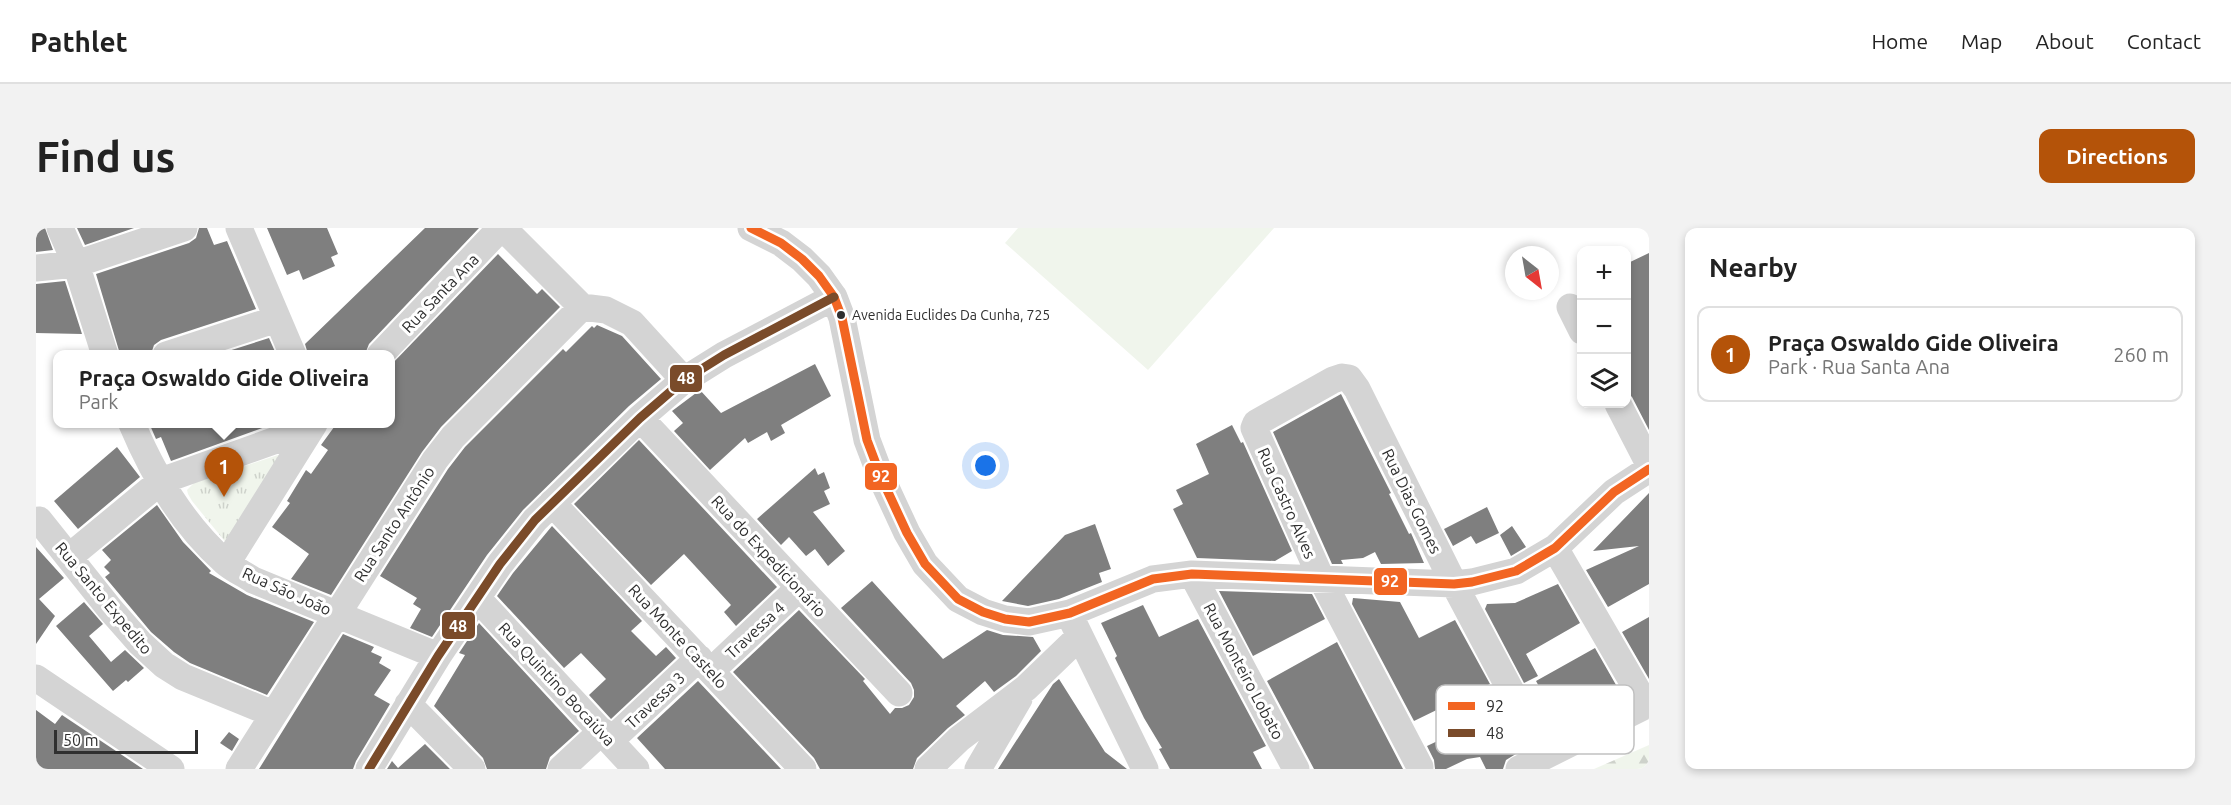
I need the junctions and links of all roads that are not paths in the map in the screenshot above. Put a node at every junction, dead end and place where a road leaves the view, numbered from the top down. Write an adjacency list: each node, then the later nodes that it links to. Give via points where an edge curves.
1 (60, 228): 5 (street)
2 (184, 228): 5 (street)
3 (239, 228): 9 (street)
4 (751, 228): 7 (street, via 802,259)
5 (76, 264): 6 (street); 10 (street)
6 (36, 268)
7 (834, 297): 15 (street); 35 (street, via 842,318 867,440 907,533 925,564 958,599 983,612 1005,619)
8 (582, 307): 13 (street, Rua Santa Ana, via 507,232 500,232); 15 (street, via 606,310 632,323); 34 (street, Rua Santo Antônio, via 453,437)
9 (276, 319): 11 (street); 12 (street)
10 (104, 350)
11 (179, 350)
12 (291, 350)
13 (385, 350)
14 (1345, 377): 30 (street, Rua Castro Alves, via 1333,380 1254,427); 31 (street, Rua Dias Gomes, via 1357,389)
15 (684, 380): 17 (street)
16 (1620, 408): 21 (street)
17 (640, 418): 24 (street); 32 (street, Rua do Expedicionário)
18 (134, 428): 23 (street, Rua São João)
19 (307, 428): 23 (street)
20 (311, 428): 28 (street)
21 (1649, 464)
22 (1649, 469): 26 (street, via 1614,492)
23 (161, 481): 27 (street); 28 (street, Rua São João, via 178,509)
24 (552, 503): 33 (street, via 522,535); 37 (street, Rua Monte Castelo)
25 (39, 520): 27 (street, Rua Santo Expedito)
26 (1555, 548): 31 (street, via 1516,571); 42 (street)
27 (69, 557): 44 (street, Rua Santo Expedito, via 140,644 164,665 183,677)
28 (227, 564): 34 (street, Rua São João, via 253,580)
29 (1192, 574): 30 (street); 35 (street, via 1153,579); 58 (street, Rua Monteiro Lobato)
30 (1321, 578): 31 (street); 47 (street, Rua Castro Alves)
31 (1454, 584): 39 (street, Rua Dias Gomes)
32 (799, 588): 37 (street, Travessa 4); 41 (street, Rua do Expedicionário)
33 (478, 599): 36 (street); 45 (street, Rua Quintino Bocaiúva)
34 (337, 613): 36 (street, Rua São João); 44 (street, Rua Santo Antônio)
35 (1074, 625): 40 (street); 57 (street)
36 (438, 656): 43 (street)
37 (705, 665): 45 (street, Travessa 3); 54 (street, Rua Monte Castelo)
38 (36, 678): 48 (street)
39 (1508, 685)
40 (1026, 688): 55 (street, via 966,733); 56 (street)
41 (899, 693)
42 (1647, 704)
43 (408, 705): 50 (street); 51 (street)
44 (273, 714): 49 (street, Rua Santo Antônio)
45 (606, 736): 52 (street, Travessa 3); 53 (street, Rua Quintino Bocaiúva)
46 (1545, 755): 59 (street)
47 (1420, 767)
48 (171, 769)
49 (239, 769)
50 (369, 769)
51 (472, 769)
52 (561, 769)
53 (636, 769)
54 (803, 769)
55 (928, 769)
56 (978, 769)
57 (1145, 769)
58 (1296, 769)
59 (1519, 769)

